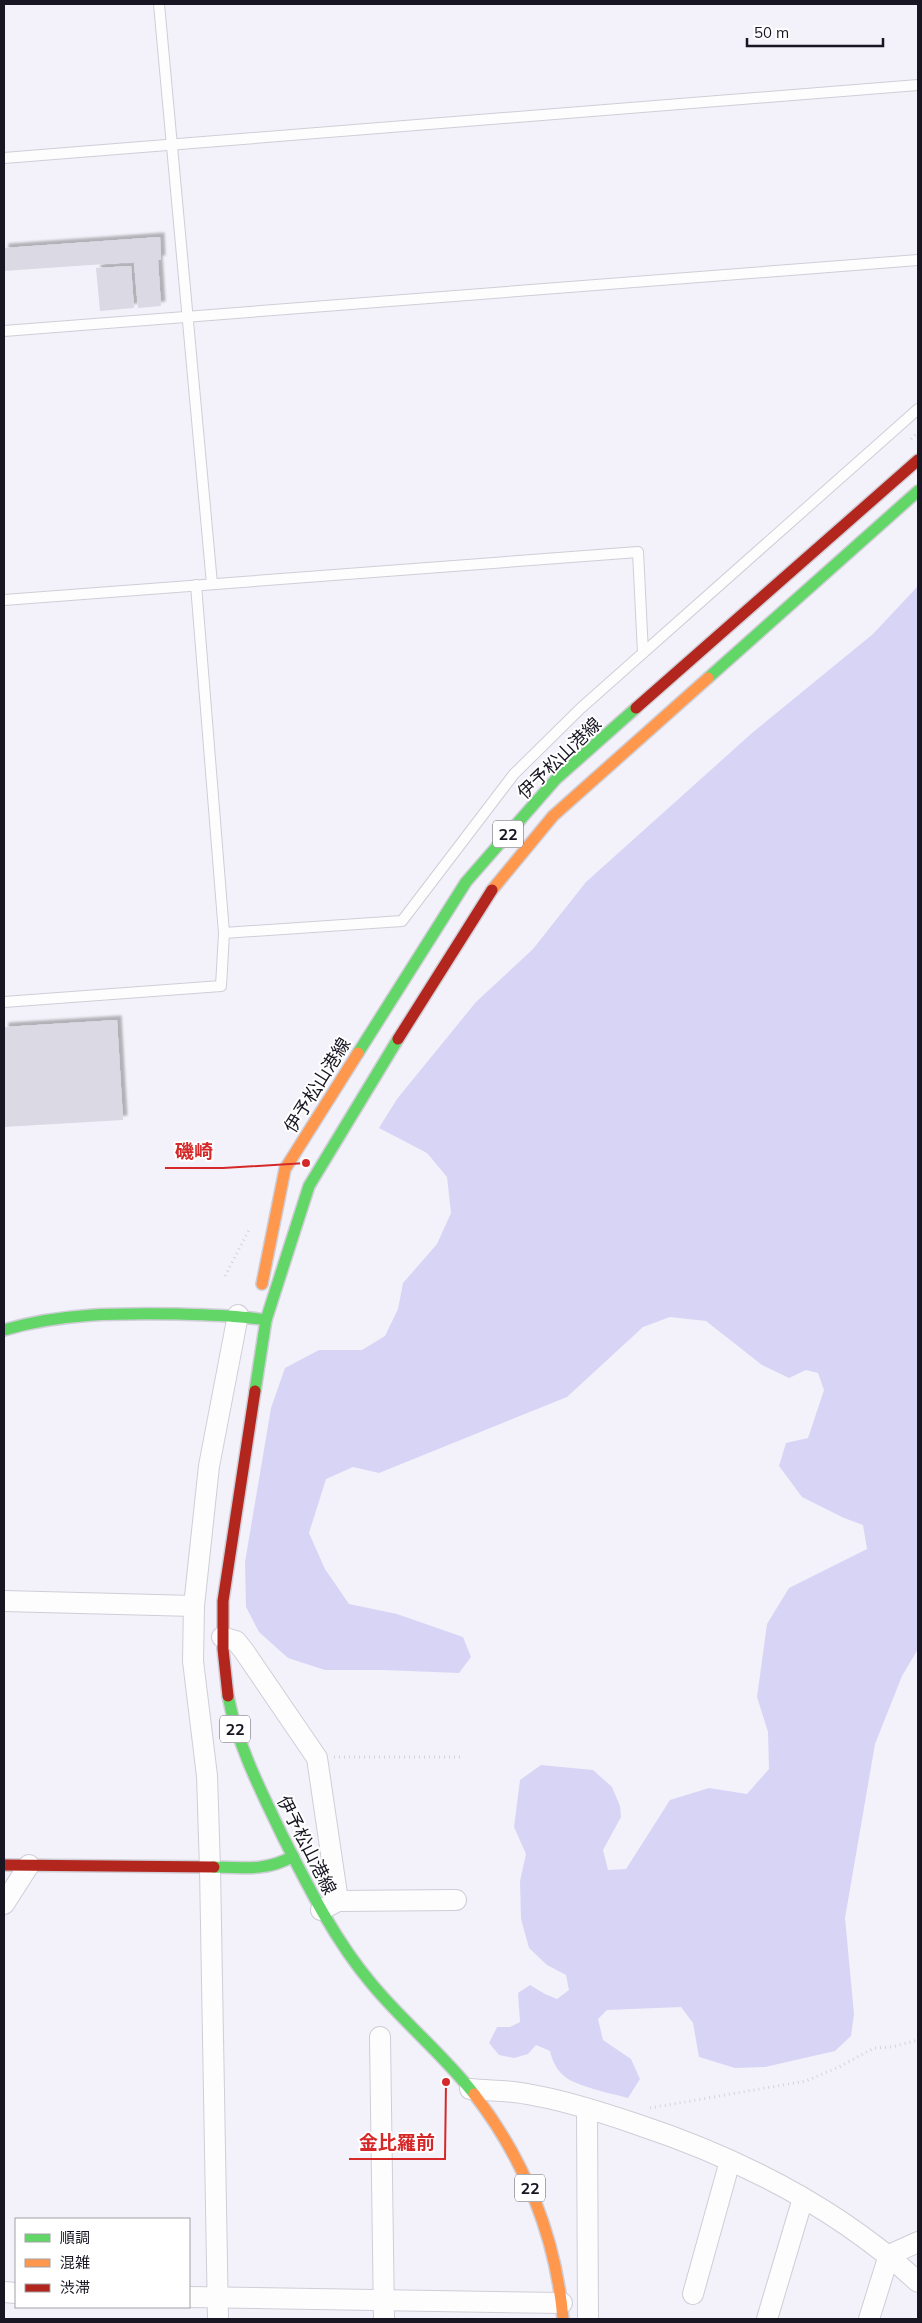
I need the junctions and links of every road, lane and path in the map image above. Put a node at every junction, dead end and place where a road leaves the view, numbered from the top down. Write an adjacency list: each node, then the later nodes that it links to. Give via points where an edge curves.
1 (159, 4): 3 (lane)
2 (918, 85): 3 (lane)
3 (172, 144): 4 (lane); 6 (lane)
4 (4, 158)
5 (918, 260): 6 (lane)
6 (188, 317): 7 (lane); 11 (lane)
7 (4, 331)
8 (918, 409): 14 (lane)
9 (918, 460): 18 (main road, 伊予松山港線 / 22, via 556,779 466,882 285,1169 260,1292)
10 (918, 491): 18 (main road, 伊予松山港線 / 22, via 553,816 491,891 310,1186)
11 (212, 584): 12 (lane); 14 (lane, via 638,552)
12 (196, 585): 13 (lane); 15 (lane)
13 (4, 600)
14 (643, 653): 15 (lane, via 514,774 402,921)
15 (224, 933): 16 (lane, via 221,986)
16 (4, 1002)
17 (238, 1315): 18 (main road); 19 (main road, via 90,1314 33,1320); 21 (street, via 209,1466)
18 (266, 1320): 22 (main road, 伊予松山港線 / 22, via 223,1601)
19 (4, 1330)
20 (4, 1601): 21 (street)
21 (194, 1606): 28 (street, via 193,1661 206,1768)
22 (222, 1637): 24 (street, via 236,1642 244,1651); 25 (main road, 伊予松山港線 / 22, via 234,1727 246,1761)
23 (463, 1757): 24 (path)
24 (317, 1758): 31 (street, via 327,1818)
25 (293, 1856): 28 (main road, via 270,1866); 31 (main road, 伊予松山港線 / 22)
26 (4, 1865): 27 (main road)
27 (29, 1865): 28 (main road); 30 (street)
28 (210, 1868): 46 (street)
29 (456, 1900): 31 (street)
30 (4, 1904)
31 (330, 1906): 34 (main road, 伊予松山港線 / 22, via 361,1970)
32 (380, 2036): 47 (street)
33 (918, 2040): 36 (path, via 874,2048 806,2081 643,2109)
34 (470, 2090): 35 (street, via 525,2093); 42 (main road, 伊予松山港線 / 22, via 498,2128 526,2178 550,2244)
35 (587, 2108): 36 (street); 41 (street)
36 (621, 2118): 37 (street, via 686,2140)
37 (730, 2160): 38 (street); 44 (street)
38 (803, 2198): 40 (street); 51 (street)
39 (918, 2242): 40 (street)
40 (889, 2255): 43 (street); 52 (street)
41 (588, 2269): 42 (street); 50 (street)
42 (558, 2277): 48 (main road, 伊予松山港線 / 22)
43 (918, 2282)
44 (694, 2294)
45 (190, 2296): 46 (street)
46 (217, 2297): 47 (street); 49 (street)
47 (384, 2310): 48 (street)
48 (562, 2311)
49 (218, 2319)
50 (588, 2319)
51 (767, 2319)
52 (869, 2319)

